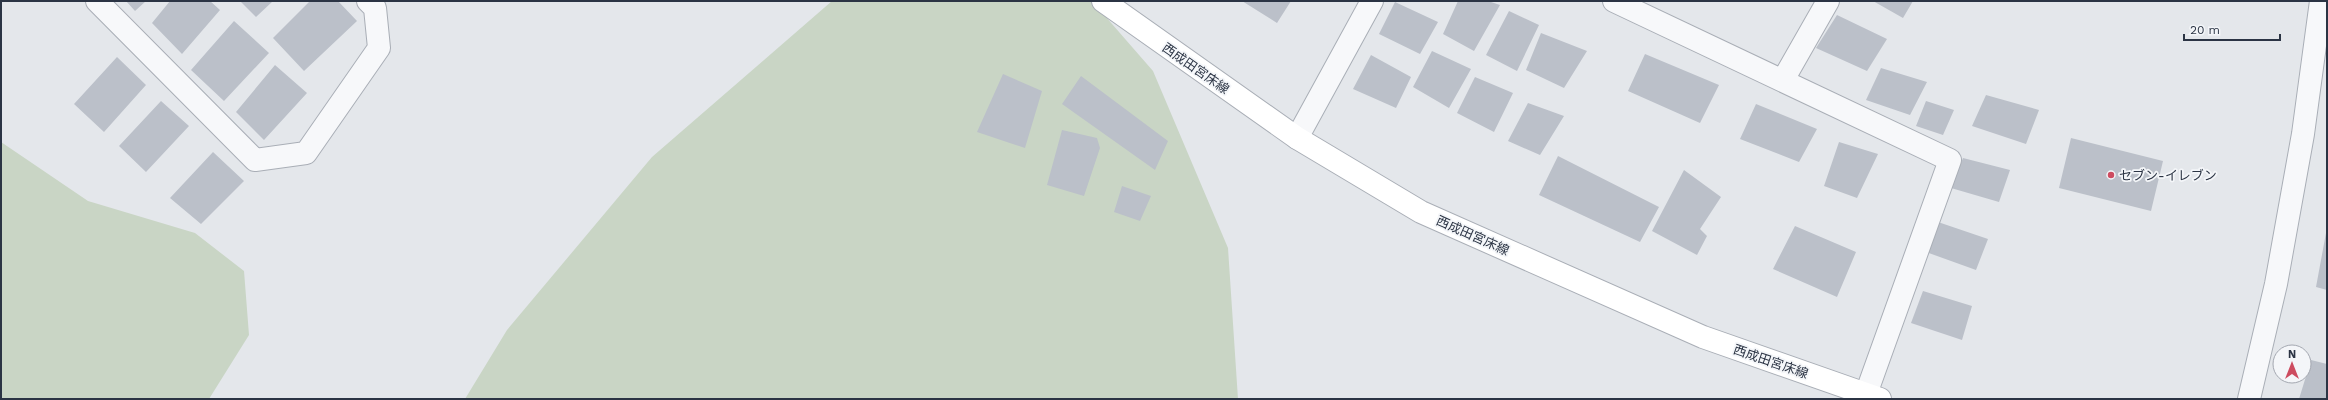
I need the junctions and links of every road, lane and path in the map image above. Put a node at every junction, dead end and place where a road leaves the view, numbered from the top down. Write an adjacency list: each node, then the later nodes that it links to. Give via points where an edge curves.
1 (97, 1): 2 (street, via 255,160 306,153 379,48 375,8)
2 (368, 1)
3 (1103, 1): 9 (main road, 西成田宮床線)
4 (1372, 1): 9 (street)
5 (1614, 1): 8 (street)
6 (1828, 1): 8 (street)
7 (2321, 1): 11 (street, via 2304,134 2276,284)
8 (1783, 80): 10 (street, via 1950,160)
9 (1297, 138): 10 (main road, 西成田宮床線, via 1421,212 1546,269 1703,337)
10 (1873, 397)
11 (2248, 399)

